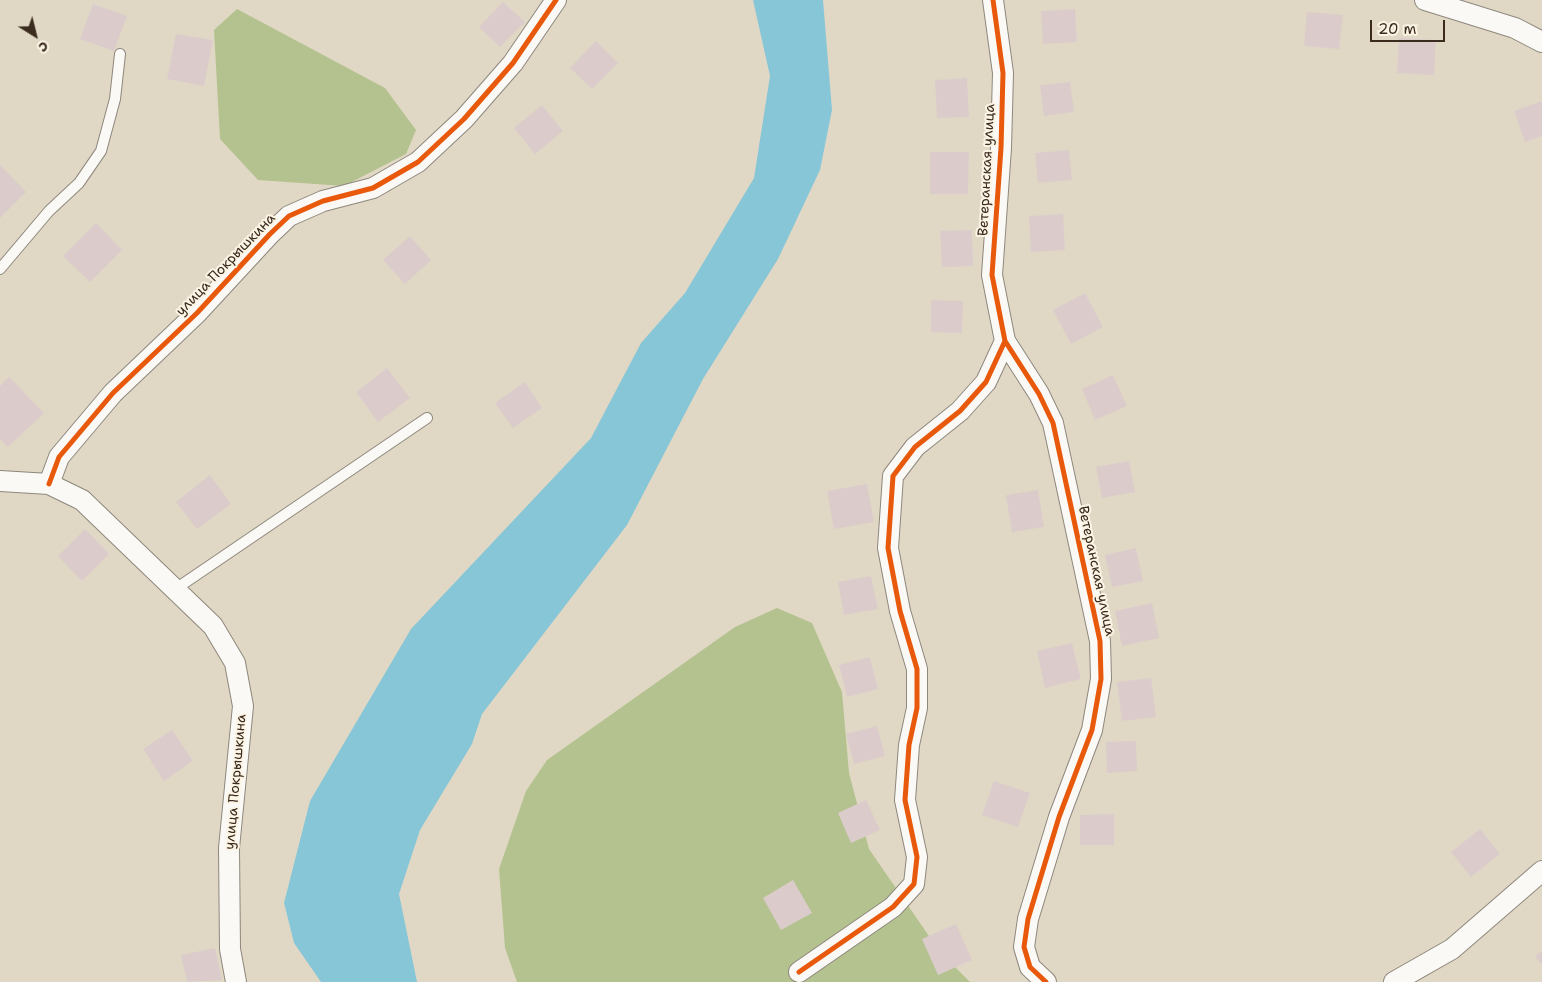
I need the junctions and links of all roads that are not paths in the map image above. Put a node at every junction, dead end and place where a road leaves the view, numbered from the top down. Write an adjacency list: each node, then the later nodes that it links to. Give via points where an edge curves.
1 (556, 0): 10 (street, улица Покрышкина, via 513,63 464,119 418,162 373,188 324,201 289,216 270,234 198,313 113,393 59,457)
2 (993, 0): 7 (street, Ветеранская улица, via 1003,73 992,275)
3 (1424, 0): 4 (street, via 1515,28)
4 (1542, 42)
5 (120, 54): 6 (lane, via 115,99 101,150 79,183 49,211)
6 (0, 269)
7 (1005, 341): 13 (street, via 986,382 960,411 915,446 893,476 888,548 900,611 917,669 917,708 909,746 905,800 917,856 914,884 893,906); 15 (street, Ветеранская улица, via 1039,394 1053,423 1100,641 1101,679 1092,730 1059,817 1028,919 1024,947 1030,967)
8 (427, 418): 11 (lane)
9 (0, 481): 10 (street, улица Покрышкина)
10 (49, 484): 11 (street, улица Покрышкина, via 82,500)
11 (174, 590): 14 (street, улица Покрышкина, via 213,626 235,663 243,706 229,848 230,949)
12 (1542, 871): 16 (street, via 1452,949)
13 (799, 972)
14 (236, 982)
15 (1046, 982)
16 (1394, 982)

